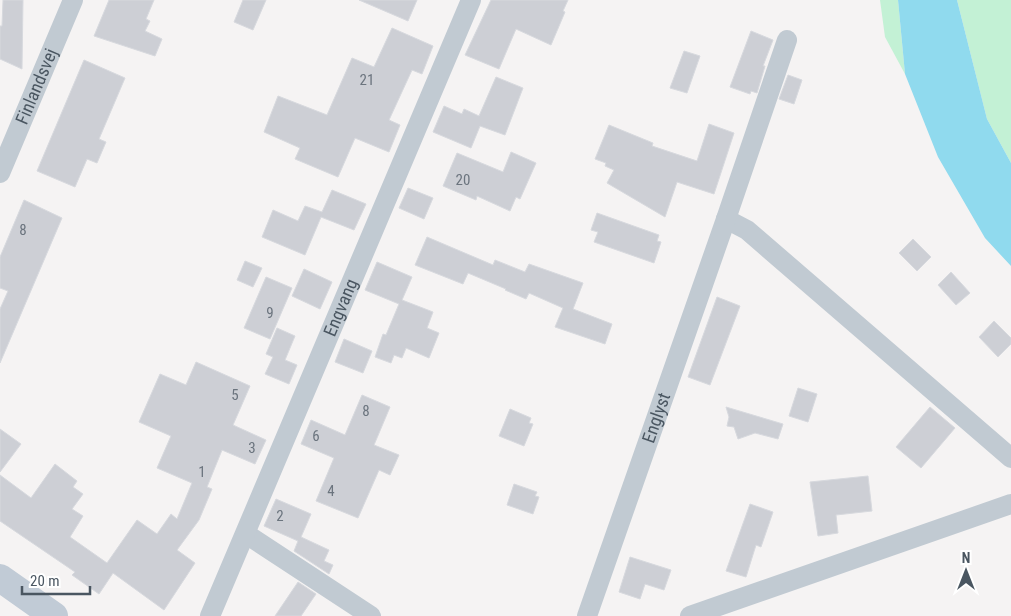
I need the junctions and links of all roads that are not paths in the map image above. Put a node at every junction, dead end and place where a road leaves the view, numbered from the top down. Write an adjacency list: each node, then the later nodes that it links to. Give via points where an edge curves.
1 (73, 0): 4 (street, Finlandsvej)
2 (472, 0): 8 (street, Engvang)
3 (788, 40): 5 (street, Englyst)
4 (0, 173)
5 (726, 219): 6 (street, via 746,230); 13 (street, Englyst)
6 (1011, 458)
7 (1011, 504): 14 (street)
8 (246, 534): 11 (street, Engvang); 12 (street)
9 (0, 578): 10 (street)
10 (54, 616)
11 (210, 616)
12 (371, 616)
13 (587, 616)
14 (690, 616)

